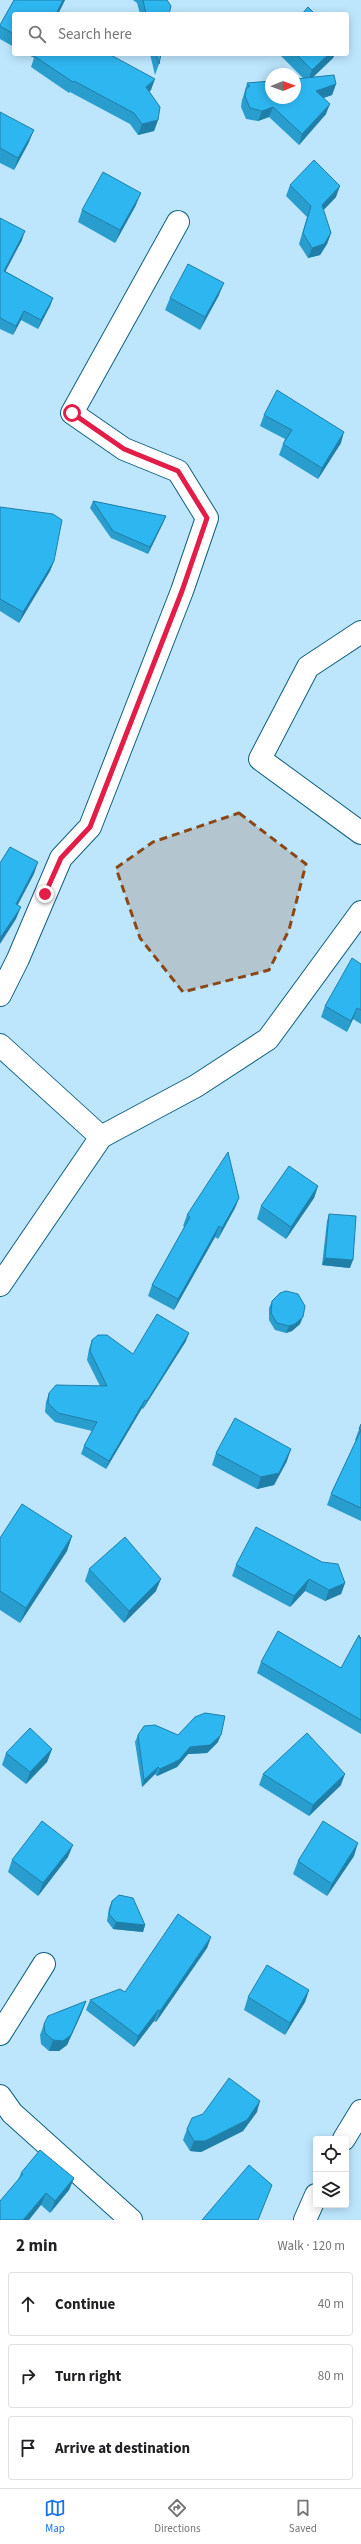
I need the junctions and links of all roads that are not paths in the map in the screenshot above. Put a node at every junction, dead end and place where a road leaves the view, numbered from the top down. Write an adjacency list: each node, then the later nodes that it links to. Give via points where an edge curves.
1 (178, 222): 5 (street, via 72,413 124,449 178,471 207,518 182,591 90,827 61,858)
2 (361, 632): 3 (street, via 308,667 260,759)
3 (361, 833)
4 (361, 912): 7 (street, via 268,1039 196,1086)
5 (0, 995)
6 (0, 1045): 7 (street)
7 (101, 1137): 8 (street)
8 (0, 1285)
9 (44, 1964): 10 (street)
10 (0, 2034)
11 (0, 2096): 15 (street, via 12,2112)
12 (361, 2111): 13 (street)
13 (346, 2136)
14 (313, 2202): 16 (street)
15 (131, 2220)
16 (305, 2220)

